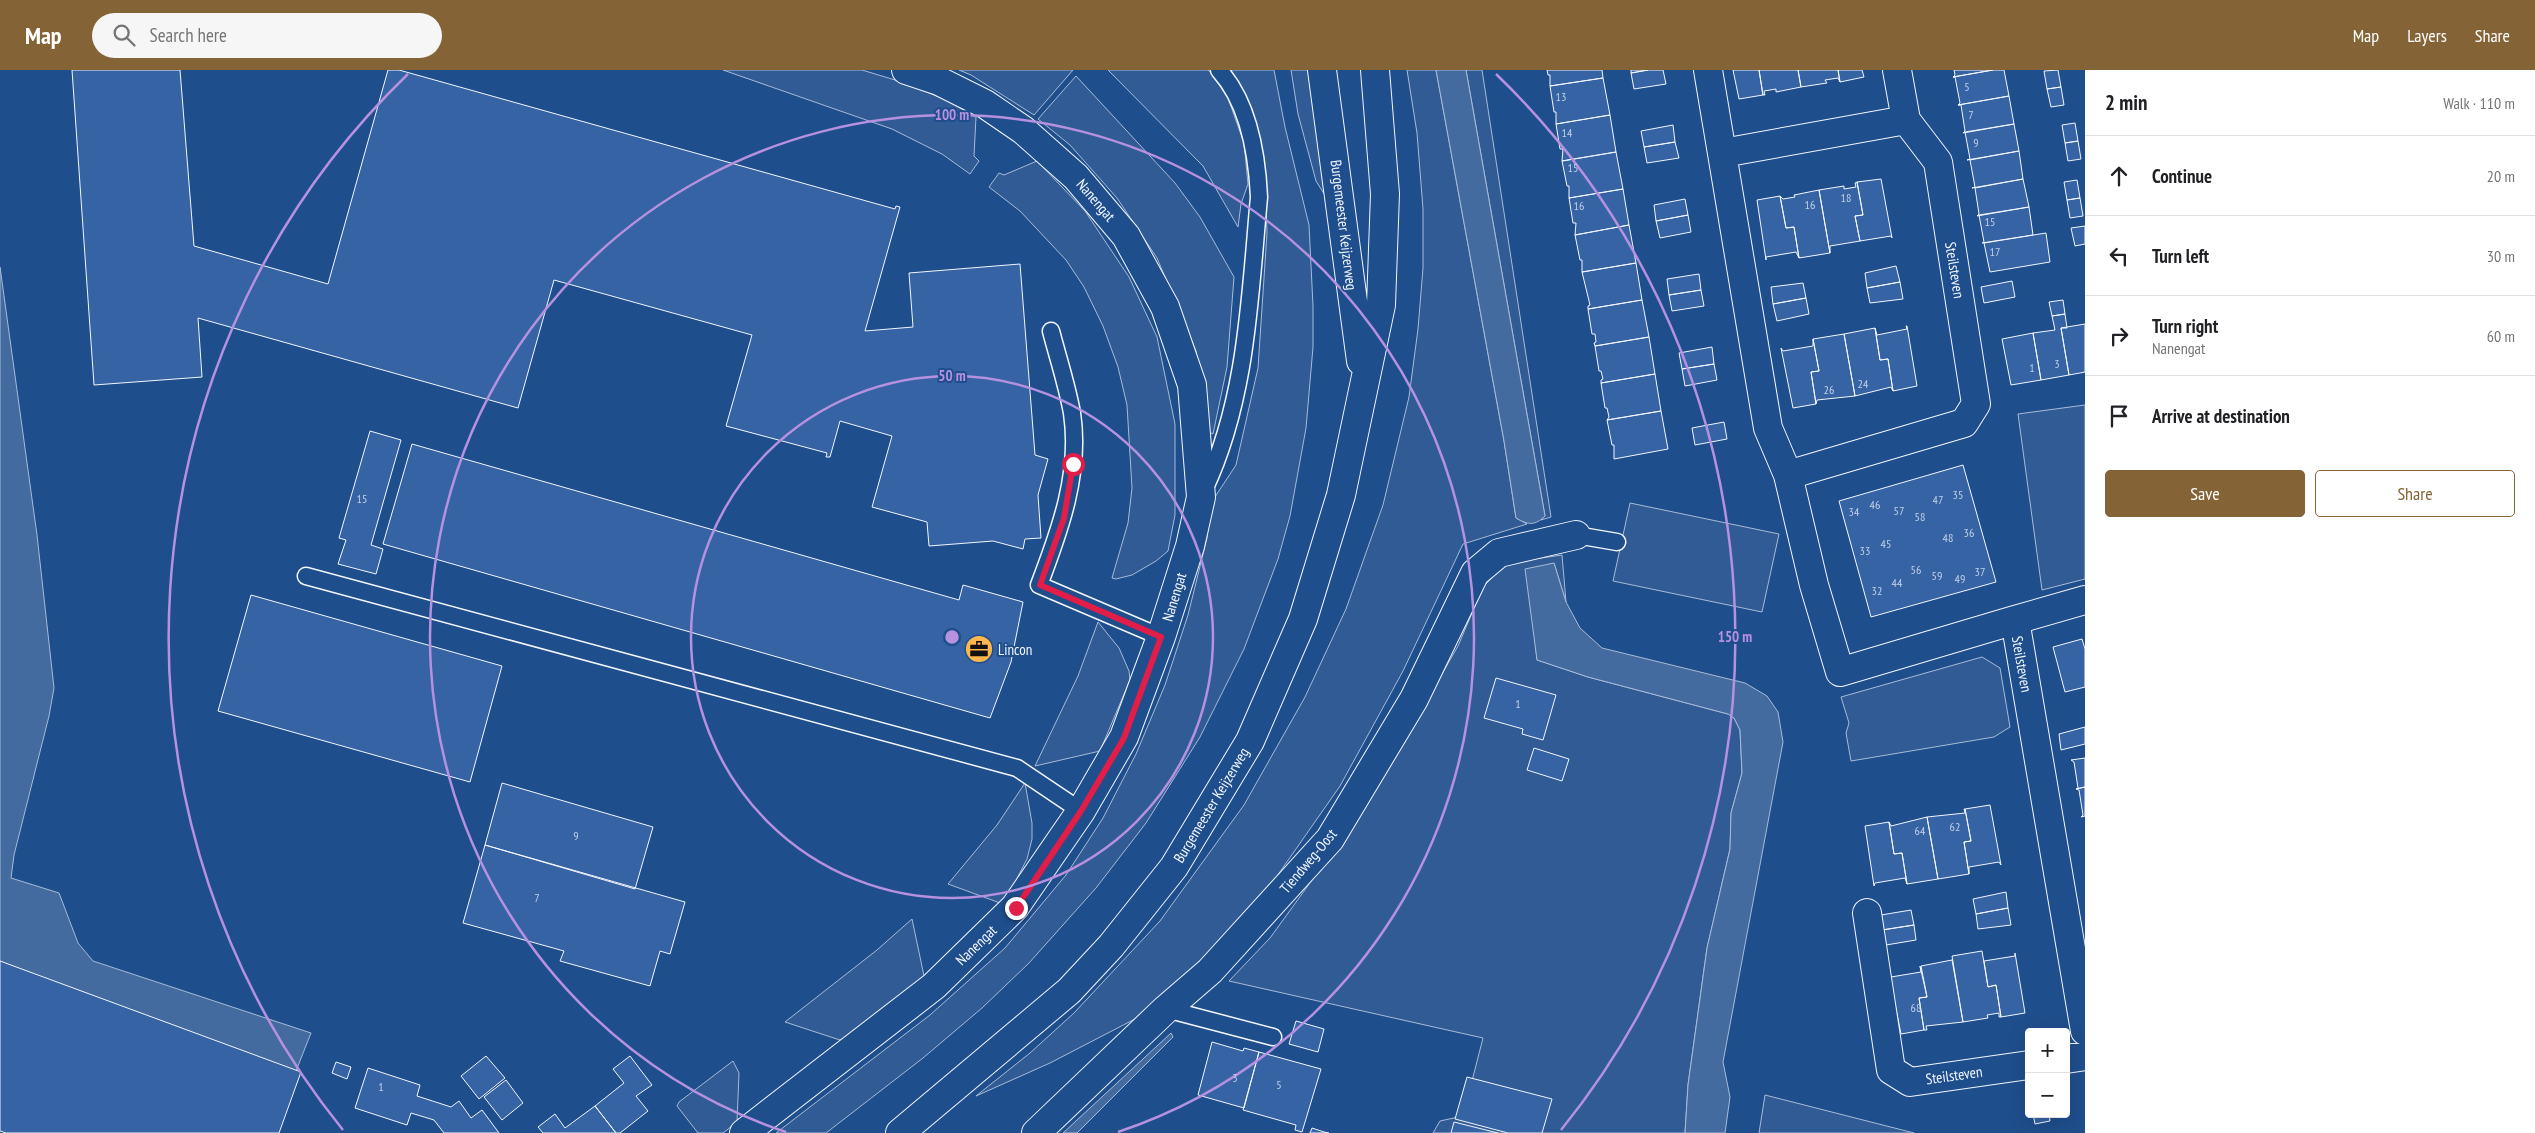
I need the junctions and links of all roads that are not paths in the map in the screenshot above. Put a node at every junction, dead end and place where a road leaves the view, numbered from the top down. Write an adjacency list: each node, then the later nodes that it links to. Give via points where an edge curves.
1 (906, 70): 12 (street, Nanengat, via 939,81 985,104 1023,130 1076,177 1126,236 1165,307 1192,385)
2 (1219, 70): 12 (lane, Nanengat, via 1229,81 1247,118 1258,173 1259,197 1241,371 1216,464)
3 (1322, 70): 10 (street, Burgemeester Keijzerweg)
4 (1375, 70): 10 (street, Burgemeester Keijzerweg, via 1385,194 1381,305)
5 (1708, 70): 8 (street, Steilsteven)
6 (1897, 70): 7 (street, Steilsteven)
7 (1906, 120): 8 (street); 11 (street, Steilsteven, via 1938,162 1976,404 1964,423)
8 (1723, 153): 11 (street, Steilsteven, via 1768,428)
9 (1051, 331): 18 (lane, via 1072,414 1073,464 1064,518 1040,585)
10 (1364, 380): 28 (street, Burgemeester Keijzerweg, via 1341,495 1303,619 1250,741 1174,867 1111,946 1069,991)
11 (1788, 475): 17 (street, Steilsteven, via 1814,585 1840,672)
12 (1201, 497): 18 (street, Nanengat, via 1190,546)
13 (1576, 534): 14 (lane); 21 (street, Tiendweg-Oost, via 1499,553 1475,573 1414,699 1330,839 1210,971)
14 (1617, 542)
15 (306, 576): 19 (lane, via 1017,768)
16 (2085, 600): 17 (street)
17 (2015, 620): 22 (street, Steilsteven)
18 (1161, 637): 19 (street, Nanengat, via 1124,738)
19 (1081, 811): 27 (street, Nanengat, via 1016,908 941,980)
20 (1867, 914): 26 (street, Steilsteven, via 1891,1070 1910,1082)
21 (1166, 1009): 23 (lane); 29 (street, Tiendweg-Oost)
22 (2085, 1031)
23 (1273, 1037)
24 (2085, 1056): 25 (street)
25 (2070, 1058)
26 (2025, 1065)
27 (744, 1133)
28 (900, 1133)
29 (1036, 1133)

